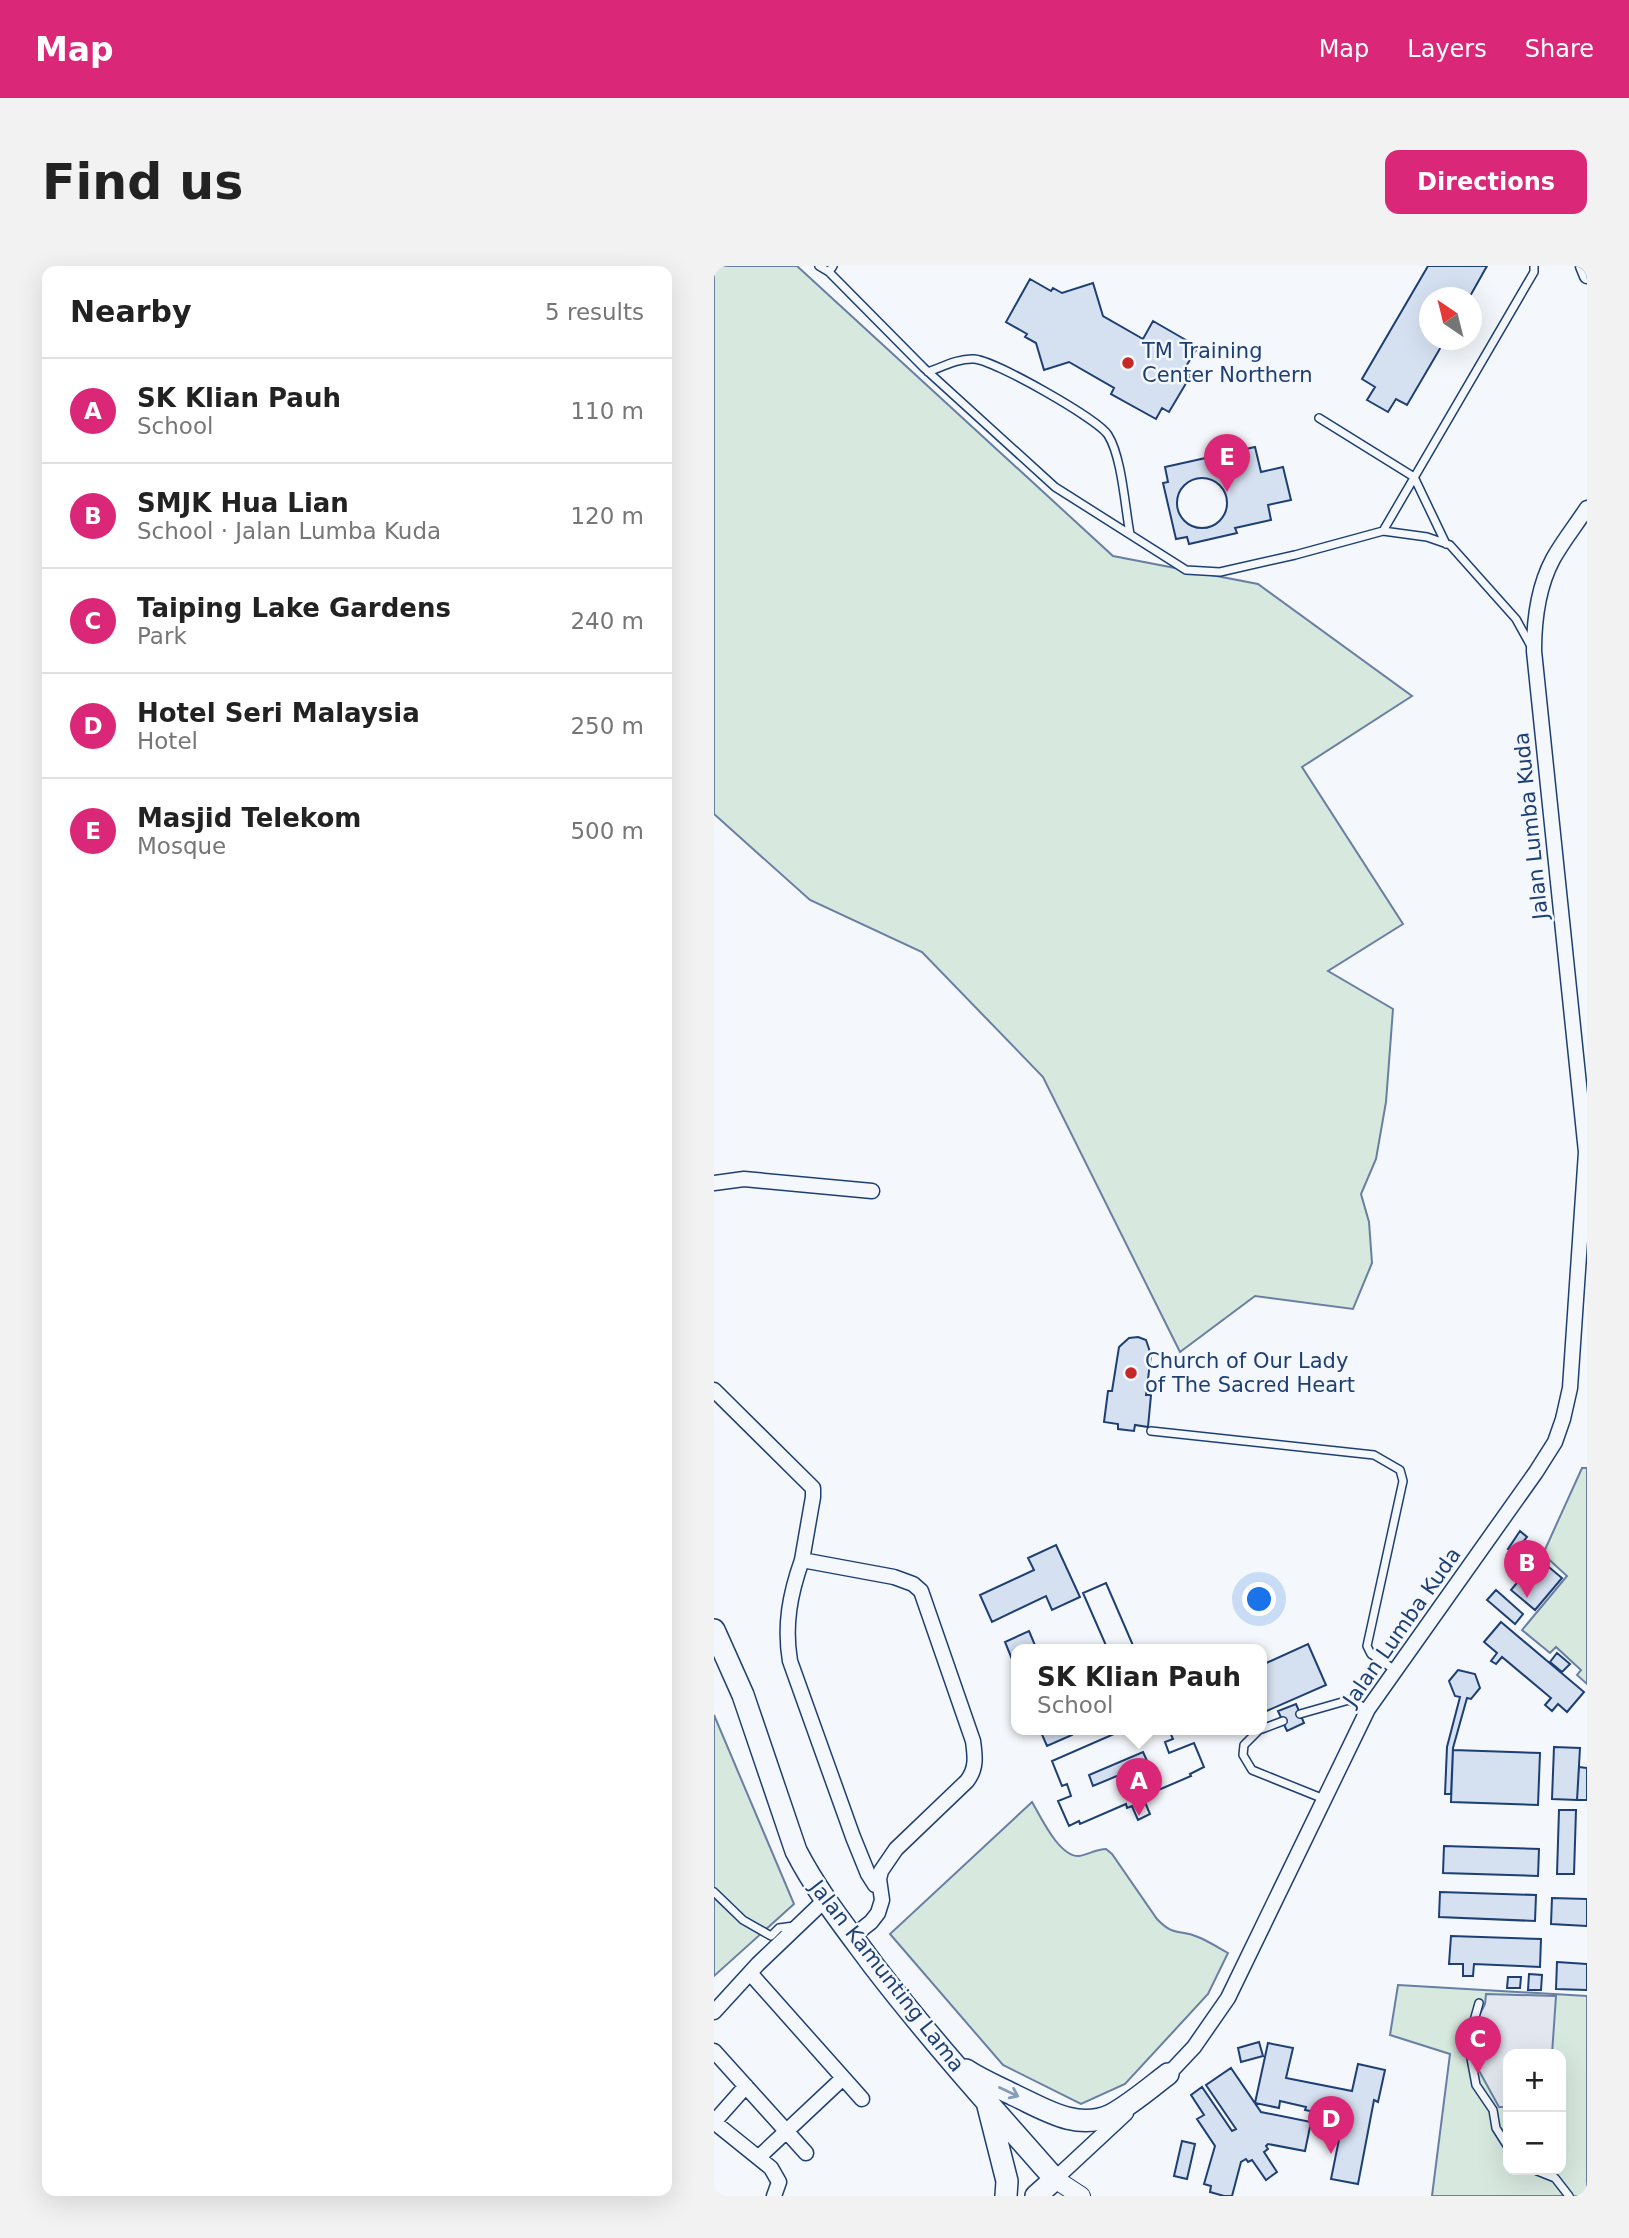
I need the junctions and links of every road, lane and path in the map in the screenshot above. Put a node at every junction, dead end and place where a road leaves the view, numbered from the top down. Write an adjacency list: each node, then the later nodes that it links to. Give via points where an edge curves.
1 (819, 266): 4 (lane)
2 (1534, 266): 8 (lane)
3 (1583, 266): 5 (street)
4 (831, 269): 6 (lane)
5 (1587, 276)
6 (928, 372): 11 (lane, via 1055,487); 11 (lane, via 975,359 996,365 1092,420 1107,433 1115,451)
7 (1319, 418): 8 (lane)
8 (1415, 477): 10 (lane); 12 (lane)
9 (1587, 508): 13 (street, Jalan Lumba Kuda, via 1552,561 1540,594)
10 (1382, 531): 11 (lane, via 1220,572 1186,570); 12 (lane)
11 (1130, 534)
12 (1446, 544): 13 (lane, via 1516,619)
13 (1534, 651): 14 (street, Jalan Lumba Kuda)
14 (1587, 1152): 21 (street, Jalan Lumba Kuda, via 1570,1388 1555,1442)
15 (714, 1183): 16 (street, via 744,1179)
16 (872, 1191)
17 (714, 1390): 19 (street, via 813,1488)
18 (1151, 1431): 21 (lane, via 1374,1455 1400,1470 1404,1481 1367,1646)
19 (802, 1560): 28 (street, via 787,1617 790,1661 853,1837 868,1874); 28 (street, via 894,1577 921,1591 973,1741 974,1772 896,1849 881,1871)
20 (714, 1630): 30 (main road, Jalan Kamunting Lama, via 743,1695 796,1851)
21 (1395, 1670): 22 (street, Jalan Lumba Kuda)
22 (1368, 1709): 23 (lane, via 1349,1700); 27 (street, Jalan Lumba Kuda)
23 (1300, 1714)
24 (1283, 1721): 25 (lane)
25 (1267, 1727)
26 (1255, 1735): 27 (lane, via 1244,1745 1243,1755 1252,1770)
27 (1324, 1799): 38 (street, Jalan Lumba Kuda, via 1228,1998 1194,2047)
28 (879, 1886): 32 (street, via 882,1900 878,1913)
29 (714, 1892): 31 (lane, via 743,1920 771,1936 779,1928)
30 (825, 1900): 31 (street); 32 (main road, Jalan Kamunting Lama)
31 (798, 1925): 33 (street)
32 (852, 1937): 37 (main road, Jalan Kamunting Lama)
33 (750, 1973): 35 (street); 39 (street)
34 (1479, 2003): 45 (lane, via 1468,2042 1476,2085 1493,2110)
35 (714, 2012)
36 (714, 2051): 40 (street)
37 (950, 2059): 38 (main road, one-way to 38, via 980,2079 1073,2120 1111,2114); 42 (main road, Jalan Kamunting Lama)
38 (1168, 2074): 49 (street, Jalan Lumba Kuda)
39 (843, 2078): 41 (street); 44 (street)
40 (746, 2086): 43 (street); 44 (street)
41 (862, 2099)
42 (988, 2104): 49 (main road, Jalan Kamunting Lama); 51 (main road, via 1007,2181)
43 (714, 2122): 47 (street)
44 (786, 2130): 46 (street); 47 (street)
45 (1503, 2139)
46 (807, 2153)
47 (759, 2157): 50 (street, via 779,2182)
48 (1548, 2175): 54 (lane)
49 (1055, 2179): 52 (main road); 53 (street)
50 (774, 2196)
51 (1006, 2196)
52 (1036, 2196)
53 (1081, 2196)
54 (1569, 2196)

